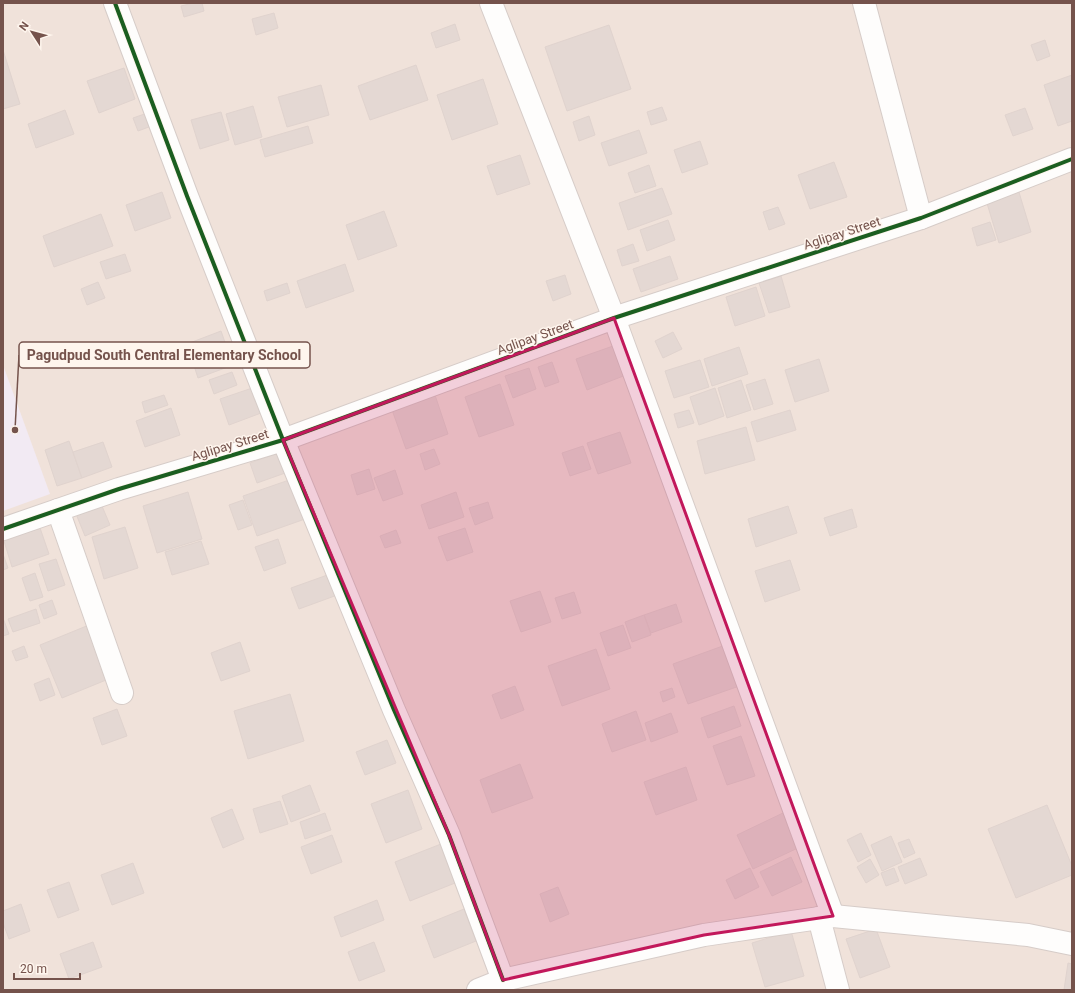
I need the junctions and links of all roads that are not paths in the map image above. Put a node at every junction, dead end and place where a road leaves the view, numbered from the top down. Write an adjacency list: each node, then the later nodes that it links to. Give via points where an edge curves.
1 (115, 3): 7 (street, via 187,196)
2 (490, 3): 6 (street)
3 (864, 3): 5 (street)
4 (1072, 160): 5 (street, Aglipay Street)
5 (921, 218): 6 (street, Aglipay Street)
6 (614, 318): 7 (street, Aglipay Street); 11 (street)
7 (283, 440): 8 (street, Aglipay Street); 13 (street, via 394,710 449,835)
8 (58, 510): 9 (street, Aglipay Street); 10 (street)
9 (3, 529)
10 (122, 693)
11 (826, 917): 12 (street, via 842,916 1028,935); 13 (street, via 704,935); 15 (street)
12 (1072, 944)
13 (503, 980): 14 (street)
14 (478, 990)
15 (838, 990)

